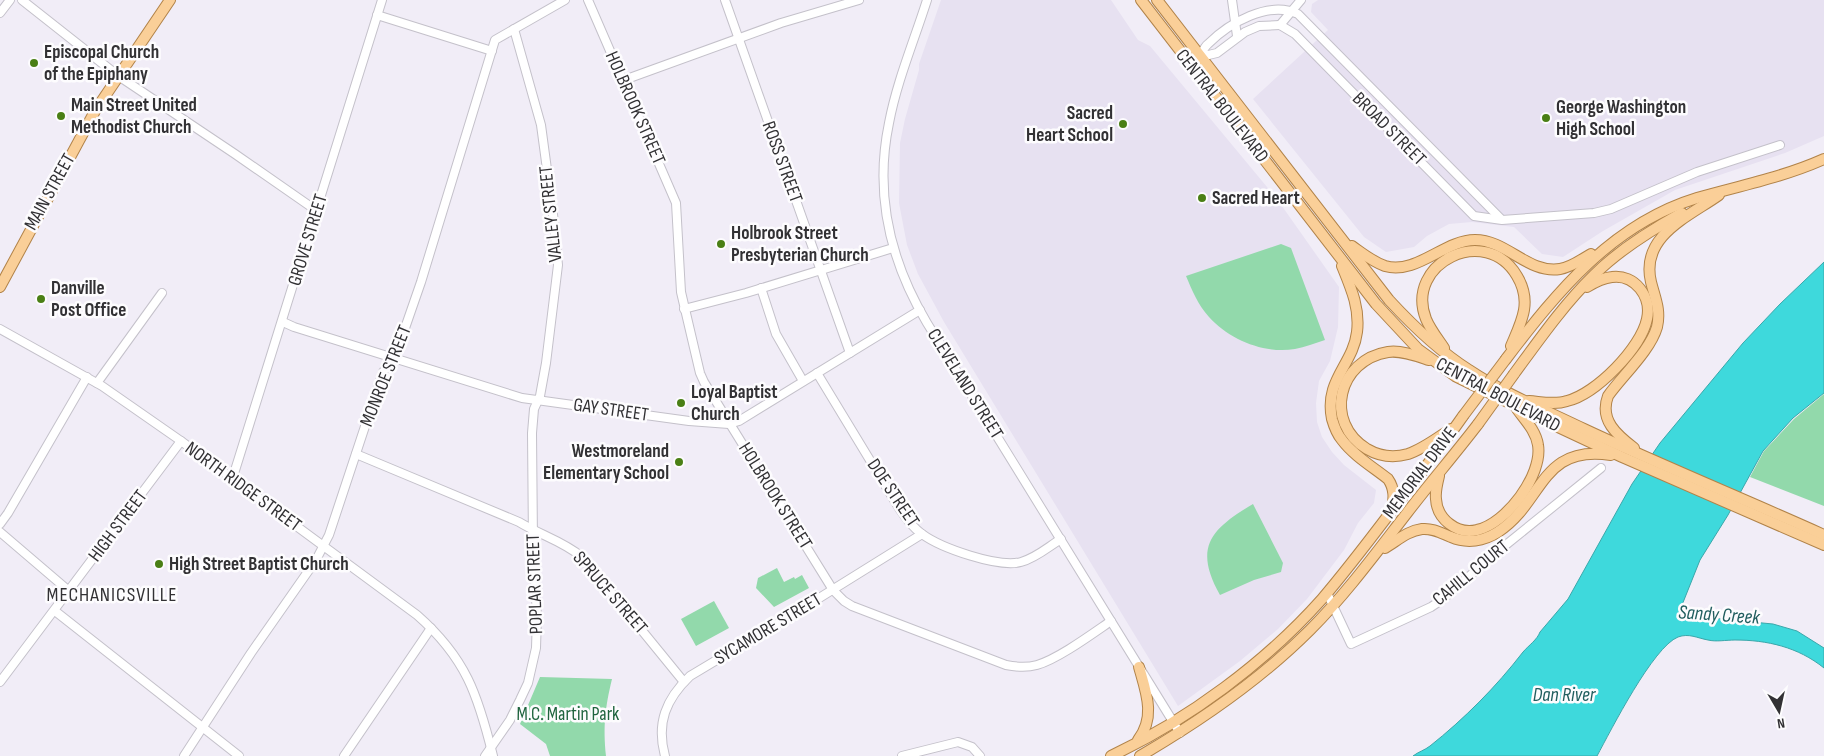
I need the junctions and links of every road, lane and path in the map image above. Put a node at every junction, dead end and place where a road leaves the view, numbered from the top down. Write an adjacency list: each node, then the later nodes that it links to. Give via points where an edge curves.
1 (10, 0): 15 (street)
2 (22, 0): 24 (street)
3 (170, 0): 24 (main road, MAIN STREET)
4 (382, 0): 16 (street, GROVE STREET)
5 (565, 0): 19 (street, MONROE STREET)
6 (588, 0): 25 (street, HOLBROOK STREET)
7 (725, 0): 21 (street, ROSS STREET)
8 (858, 0): 21 (street)
9 (927, 0): 33 (street, CLEVELAND STREET, via 893,104 885,146 884,188)
10 (1140, 0): 34 (main road, CENTRAL BOULEVARD)
11 (1157, 0): 23 (main road, CENTRAL BOULEVARD)
12 (1232, 0): 17 (street)
13 (1301, 0): 14 (street)
14 (1292, 11): 17 (street, via 1251,14); 18 (street); 30 (street, BROAD STREET)
15 (0, 13)
16 (377, 15): 22 (street); 29 (street, GROVE STREET)
17 (1235, 22): 20 (street); 23 (street, via 1206,45)
18 (1280, 25): 20 (street, via 1259,26); 30 (street, BROAD STREET, via 1295,34 1474,216)
19 (514, 29): 22 (street, MONROE STREET, via 495,40); 53 (street, VALLEY STREET, via 541,125 557,252 555,291)
20 (1237, 36): 23 (street, via 1217,53)
21 (738, 38): 25 (street); 35 (street, ROSS STREET)
22 (492, 51): 46 (street, MONROE STREET)
23 (1200, 57): 31 (main road, CENTRAL BOULEVARD)
24 (118, 75): 29 (street); 36 (main road, MAIN STREET, via 95,111)
25 (624, 80): 40 (street, HOLBROOK STREET, via 676,203)
26 (1780, 145): 30 (street, BROAD STREET, via 1690,175 1611,210)
27 (1824, 159): 28 (main road, MEMORIAL DRIVE)
28 (1723, 192): 32 (main road, MEMORIAL DRIVE, via 1670,208); 38 (main road, MEMORIAL DRIVE, via 1643,236 1594,274); 60 (main road, via 1666,231 1655,245 1649,264 1658,309 1656,329 1605,402 1606,418 1614,432)
29 (316, 211): 42 (street, GROVE STREET)
30 (1502, 220)
31 (1341, 237): 32 (main road, via 1385,266 1405,266 1450,245 1475,240 1492,242 1535,266 1551,269 1567,267); 45 (main road, CENTRAL BOULEVARD, via 1389,300)
32 (1616, 239): 47 (main road, MEMORIAL DRIVE, via 1560,291)
33 (893, 248): 35 (street); 41 (street, CLEVELAND STREET)
34 (1335, 251): 48 (main road, CENTRAL BOULEVARD, via 1388,319 1418,349); 65 (main road, via 1354,296 1358,320 1355,341 1334,384 1331,412 1341,439 1392,484)
35 (820, 270): 37 (street); 44 (street, ROSS STREET)
36 (0, 287)
37 (762, 288): 40 (street); 51 (street, via 776,334)
38 (1580, 290): 54 (main road, via 1614,276 1638,285 1648,306 1644,331 1610,373 1574,399 1558,403); 62 (main road, MEMORIAL DRIVE, bridge)
39 (162, 293): 52 (street)
40 (684, 309): 56 (street, HOLBROOK STREET, via 700,373)
41 (920, 310): 44 (street, GAY STREET); 71 (street, CLEVELAND STREET)
42 (283, 322): 46 (street, GAY STREET); 63 (street, GROVE STREET)
43 (0, 329): 50 (street, NORTH RIDGE STREET)
44 (850, 353): 49 (street, GAY STREET)
45 (1450, 357): 47 (main road, via 1425,318 1424,289 1431,274 1448,258 1463,252 1479,251 1496,256 1511,267 1523,292 1523,314); 54 (main road, CENTRAL BOULEVARD)
46 (394, 358): 53 (street, GAY STREET); 58 (street, MONROE STREET, via 384,372)
47 (1506, 360): 55 (main road, MEMORIAL DRIVE, bridge)
48 (1439, 364): 54 (main road, CENTRAL BOULEVARD, via 1455,376); 55 (main road, via 1390,352 1370,358 1356,368 1345,384 1340,405 1343,419 1349,433 1360,445 1375,453 1392,456 1423,447)
49 (817, 373): 51 (street, GAY STREET); 69 (street, DOE STREET, via 899,508)
50 (87, 377): 52 (street, NORTH RIDGE STREET); 66 (street)
51 (803, 381): 56 (street, GAY STREET)
52 (97, 383): 57 (street, NORTH RIDGE STREET)
53 (538, 401): 56 (street, GAY STREET); 67 (street, POPLAR STREET, via 534,409 531,445)
54 (1519, 403): 59 (main road, CENTRAL BOULEVARD); 60 (main road, CENTRAL BOULEVARD); 62 (main road, via 1536,436 1538,461 1524,490 1494,523 1477,530 1464,530 1444,519 1436,498)
55 (1460, 420): 65 (main road, MEMORIAL DRIVE)
56 (729, 424): 75 (street, HOLBROOK STREET)
57 (181, 442): 63 (street, NORTH RIDGE STREET); 76 (street, HIGH STREET)
58 (356, 454): 67 (street, SPRUCE STREET); 73 (street, MONROE STREET)
59 (1622, 457): 64 (main road, CENTRAL BOULEVARD); 74 (main road, via 1591,454 1562,461 1545,477 1511,521 1489,537 1463,540 1423,529 1406,534)
60 (1647, 458): 64 (main road, CENTRAL BOULEVARD)
61 (1601, 468): 78 (street, CAHILL COURT, via 1431,606 1352,644)
62 (1439, 474): 74 (main road, MEMORIAL DRIVE)
63 (232, 480): 73 (street, NORTH RIDGE STREET)
64 (1754, 509): 70 (main road, CENTRAL BOULEVARD); 72 (main road, CENTRAL BOULEVARD)
65 (1391, 512): 77 (main road, MEMORIAL DRIVE)
66 (0, 524)
67 (533, 530): 84 (street, SPRUCE STREET, via 563,543 582,557); 89 (street, POPLAR STREET, via 537,630 533,666 513,714)
68 (0, 532): 76 (street)
69 (922, 534): 71 (street, DOE STREET, via 960,552 1012,564 1028,560); 75 (street, SYCAMORE STREET)
70 (1824, 535)
71 (1061, 540): 80 (street, CLEVELAND STREET)
72 (1824, 545)
73 (324, 547): 81 (street, NORTH RIDGE STREET); 86 (street, MONROE STREET)
74 (1380, 550): 78 (main road, MEMORIAL DRIVE)
75 (833, 590): 80 (street, HOLBROOK STREET, via 852,606 1016,667 1047,661); 84 (street, SYCAMORE STREET)
76 (69, 592): 79 (street, HIGH STREET)
77 (1327, 593): 78 (street, CAHILL COURT); 85 (main road, MEMORIAL DRIVE, via 1249,668)
78 (1333, 606): 87 (main road, MEMORIAL DRIVE, via 1265,671)
79 (54, 611): 83 (street, HIGH STREET); 86 (street)
80 (1111, 621): 82 (street, CLEVELAND STREET)
81 (431, 628): 89 (street, NORTH RIDGE STREET, via 453,652 470,680); 92 (street)
82 (1139, 667): 85 (street, CLEVELAND STREET); 88 (main road, via 1149,711 1145,730)
83 (0, 682)
84 (684, 682): 95 (street, SYCAMORE STREET, via 670,701 662,723)
85 (1173, 721): 87 (street, CLEVELAND STREET); 88 (main road, MEMORIAL DRIVE)
86 (203, 727): 90 (street, MONROE STREET); 91 (street)
87 (1180, 733): 99 (main road, MEMORIAL DRIVE)
88 (1134, 745): 98 (main road, MEMORIAL DRIVE)
89 (491, 747): 93 (street, POPLAR STREET); 94 (street, NORTH RIDGE STREET)
90 (184, 756)
91 (239, 756)
92 (344, 756)
93 (485, 756)
94 (493, 756)
95 (665, 756)
96 (902, 756): 97 (street, via 958,742 972,747)
97 (980, 756)
98 (1111, 756)
99 (1140, 756)

